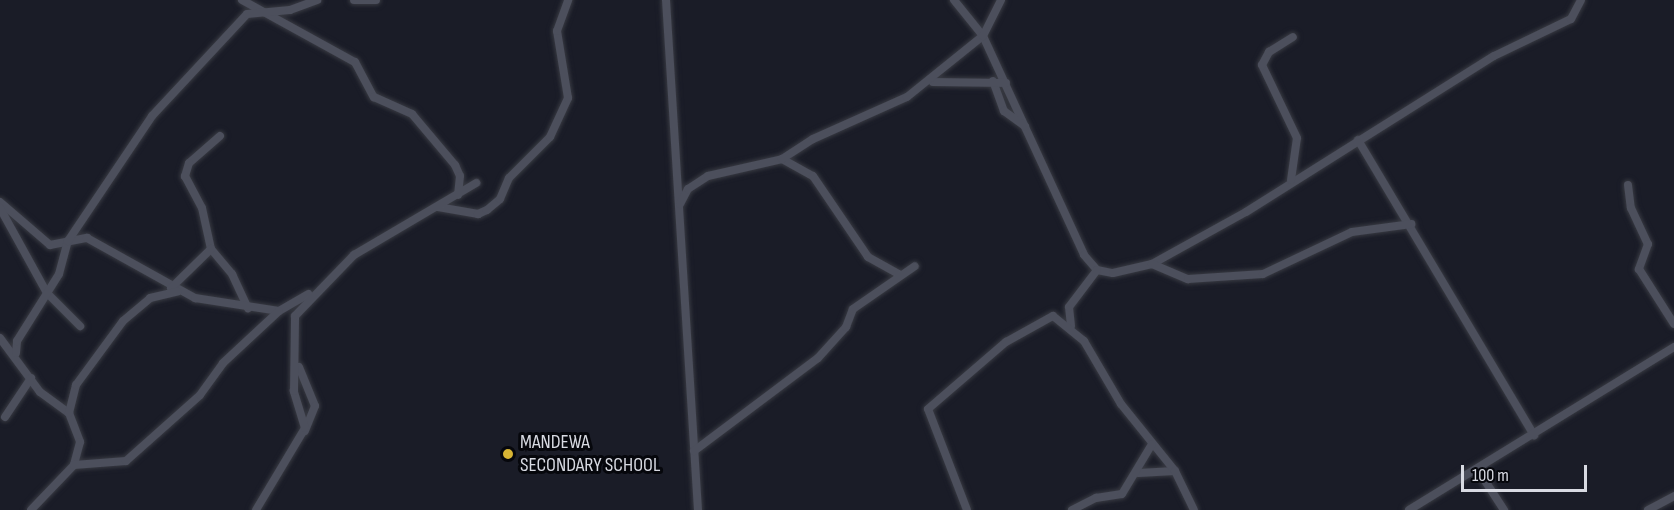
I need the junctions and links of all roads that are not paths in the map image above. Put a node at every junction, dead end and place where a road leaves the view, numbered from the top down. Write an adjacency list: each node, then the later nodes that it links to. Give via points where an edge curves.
1 (242, 0): 10 (street)
2 (317, 0): 10 (street, via 290,10)
3 (354, 0): 4 (street)
4 (376, 0)
5 (568, 0): 25 (street, via 557,30 568,98 550,137 509,178 500,199 487,210 478,214)
6 (666, 0): 27 (street)
7 (954, 0): 11 (street)
8 (1001, 0): 11 (street)
9 (1581, 0): 18 (street, via 1571,19 1494,56)
10 (260, 10): 23 (street, via 356,62 374,97 412,114 455,165 460,176); 30 (street, via 243,18 152,116)
11 (982, 36): 14 (street); 15 (street)
12 (1293, 37): 20 (street, via 1269,52 1262,65 1298,138)
13 (993, 81): 14 (street); 15 (street); 16 (street, via 1004,111)
14 (929, 83): 19 (street)
15 (1005, 83): 16 (street)
16 (1025, 126): 34 (street, via 1054,197)
17 (220, 136): 31 (street, via 184,171 202,208)
18 (1358, 140): 20 (street); 29 (street)
19 (782, 159): 27 (street, via 700,180); 35 (street, via 813,176 868,257)
20 (1291, 180): 32 (street)
21 (476, 183): 23 (street)
22 (1628, 185): 41 (street, via 1631,208 1648,244 1640,269)
23 (458, 195): 25 (street)
24 (0, 202): 30 (street, via 47,243)
25 (438, 207): 38 (street, via 354,255)
26 (0, 208): 28 (street)
27 (678, 208): 54 (street)
28 (2, 218): 37 (street)
29 (1410, 224): 32 (street, via 1358,230 1263,274 1188,279); 52 (street)
30 (68, 241): 36 (street, via 87,238); 37 (street, via 59,274)
31 (211, 249): 36 (street); 39 (street, via 232,274)
32 (1152, 264): 34 (street, via 1127,272)
33 (915, 266): 35 (street)
34 (1097, 270): 43 (street, via 1069,307)
35 (898, 274): 54 (street, via 853,309 846,327 818,358)
36 (174, 290): 39 (street); 49 (street, via 150,298 123,321 76,385)
37 (46, 293): 42 (street); 46 (street)
38 (314, 293): 40 (street); 47 (street, via 292,323)
39 (248, 309): 40 (street)
40 (279, 311): 55 (street, via 223,363 200,394 126,461)
41 (1674, 324)
42 (80, 326)
43 (1071, 326): 53 (street); 63 (street, via 1053,316 1040,319 928,409)
44 (0, 338): 46 (street)
45 (1674, 347): 52 (street)
46 (16, 353): 48 (street)
47 (298, 365): 51 (street, via 294,391); 51 (street, via 315,406)
48 (32, 378): 49 (street); 50 (street)
49 (69, 413): 55 (street, via 80,442)
50 (5, 417)
51 (304, 434): 60 (street)
52 (1534, 435): 56 (street)
53 (1152, 444): 57 (street); 58 (street)
54 (694, 451): 62 (street)
55 (74, 465): 61 (street)
56 (1478, 470): 66 (street); 67 (street)
57 (1175, 471): 58 (street); 65 (street)
58 (1138, 473): 64 (street, via 1122,494 1096,498)
59 (1674, 496): 68 (street)
60 (261, 508)
61 (31, 510)
62 (698, 510)
63 (968, 510)
64 (1072, 510)
65 (1194, 510)
66 (1408, 510)
67 (1504, 510)
68 (1648, 510)

